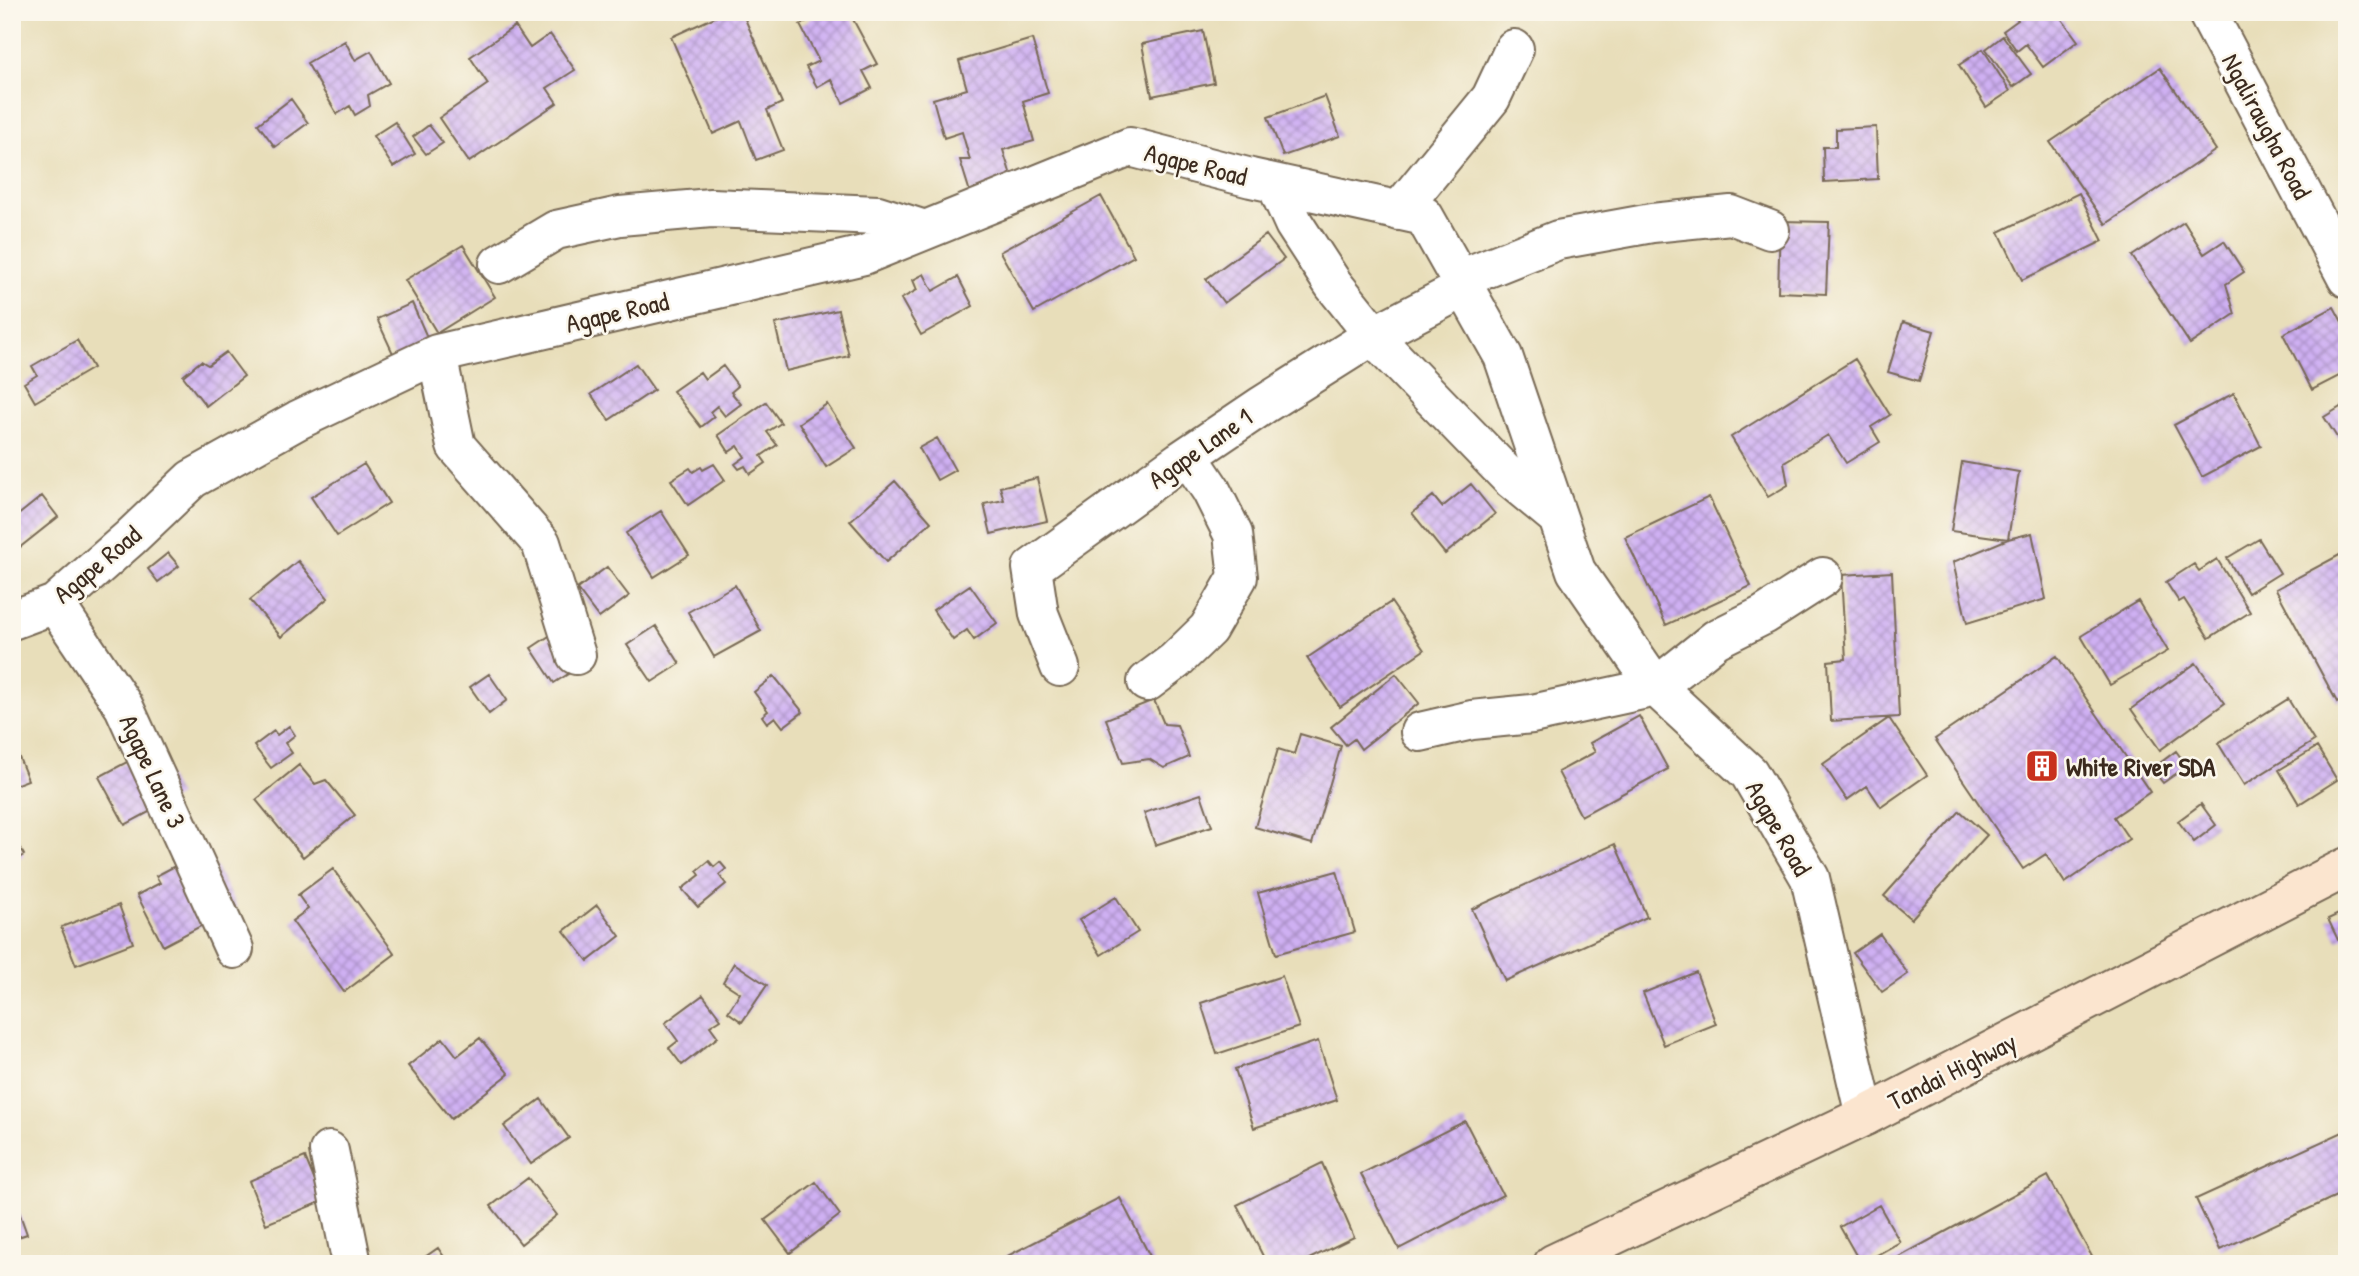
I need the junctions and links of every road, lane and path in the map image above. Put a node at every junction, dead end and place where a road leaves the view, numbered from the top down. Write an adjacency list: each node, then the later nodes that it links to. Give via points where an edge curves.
1 (2207, 12): 8 (street, Ngaliraugha Road)
2 (1514, 49): 4 (street, via 1491,98)
3 (1276, 184): 4 (street, Agape Road); 5 (street, Agape Road, via 1130,147); 10 (street, Agape Road, via 1294,224 1332,284)
4 (1399, 211): 9 (street, Agape Road, via 1424,216)
5 (925, 230): 7 (street, via 878,215 711,208 620,216 556,230); 11 (street, Agape Road, via 864,255)
6 (1770, 230): 9 (street, Agape Lane 1, via 1731,215 1652,223 1558,240)
7 (499, 264)
8 (2347, 278)
9 (1462, 284): 10 (street, Agape Lane 1); 13 (street, Agape Road, via 1503,356)
10 (1374, 335): 12 (street, Agape Lane 1); 13 (street, Agape Road, via 1511,479)
11 (437, 354): 15 (street, Agape Road, via 298,420 192,479); 17 (street, via 456,446 541,542)
12 (1188, 456): 18 (street, Agape Lane 1, via 1032,568 1039,614); 19 (street, via 1233,534 1238,577 1208,629)
13 (1557, 517): 20 (street, Agape Road, via 1576,570)
14 (1824, 577): 20 (street, via 1716,639)
15 (55, 604): 16 (street, Agape Road); 23 (street, Agape Lane 3, via 124,707)
16 (12, 620)
17 (576, 655)
18 (1060, 667)
19 (1147, 682)
20 (1656, 687): 21 (street); 24 (street, Agape Road, via 1749,773 1810,878)
21 (1420, 732)
22 (2347, 867): 24 (main road, Tandai Highway)
23 (234, 949)
24 (1865, 1116): 27 (main road, Tandai Highway)
25 (329, 1151): 26 (street)
26 (352, 1264)
27 (1553, 1264)

